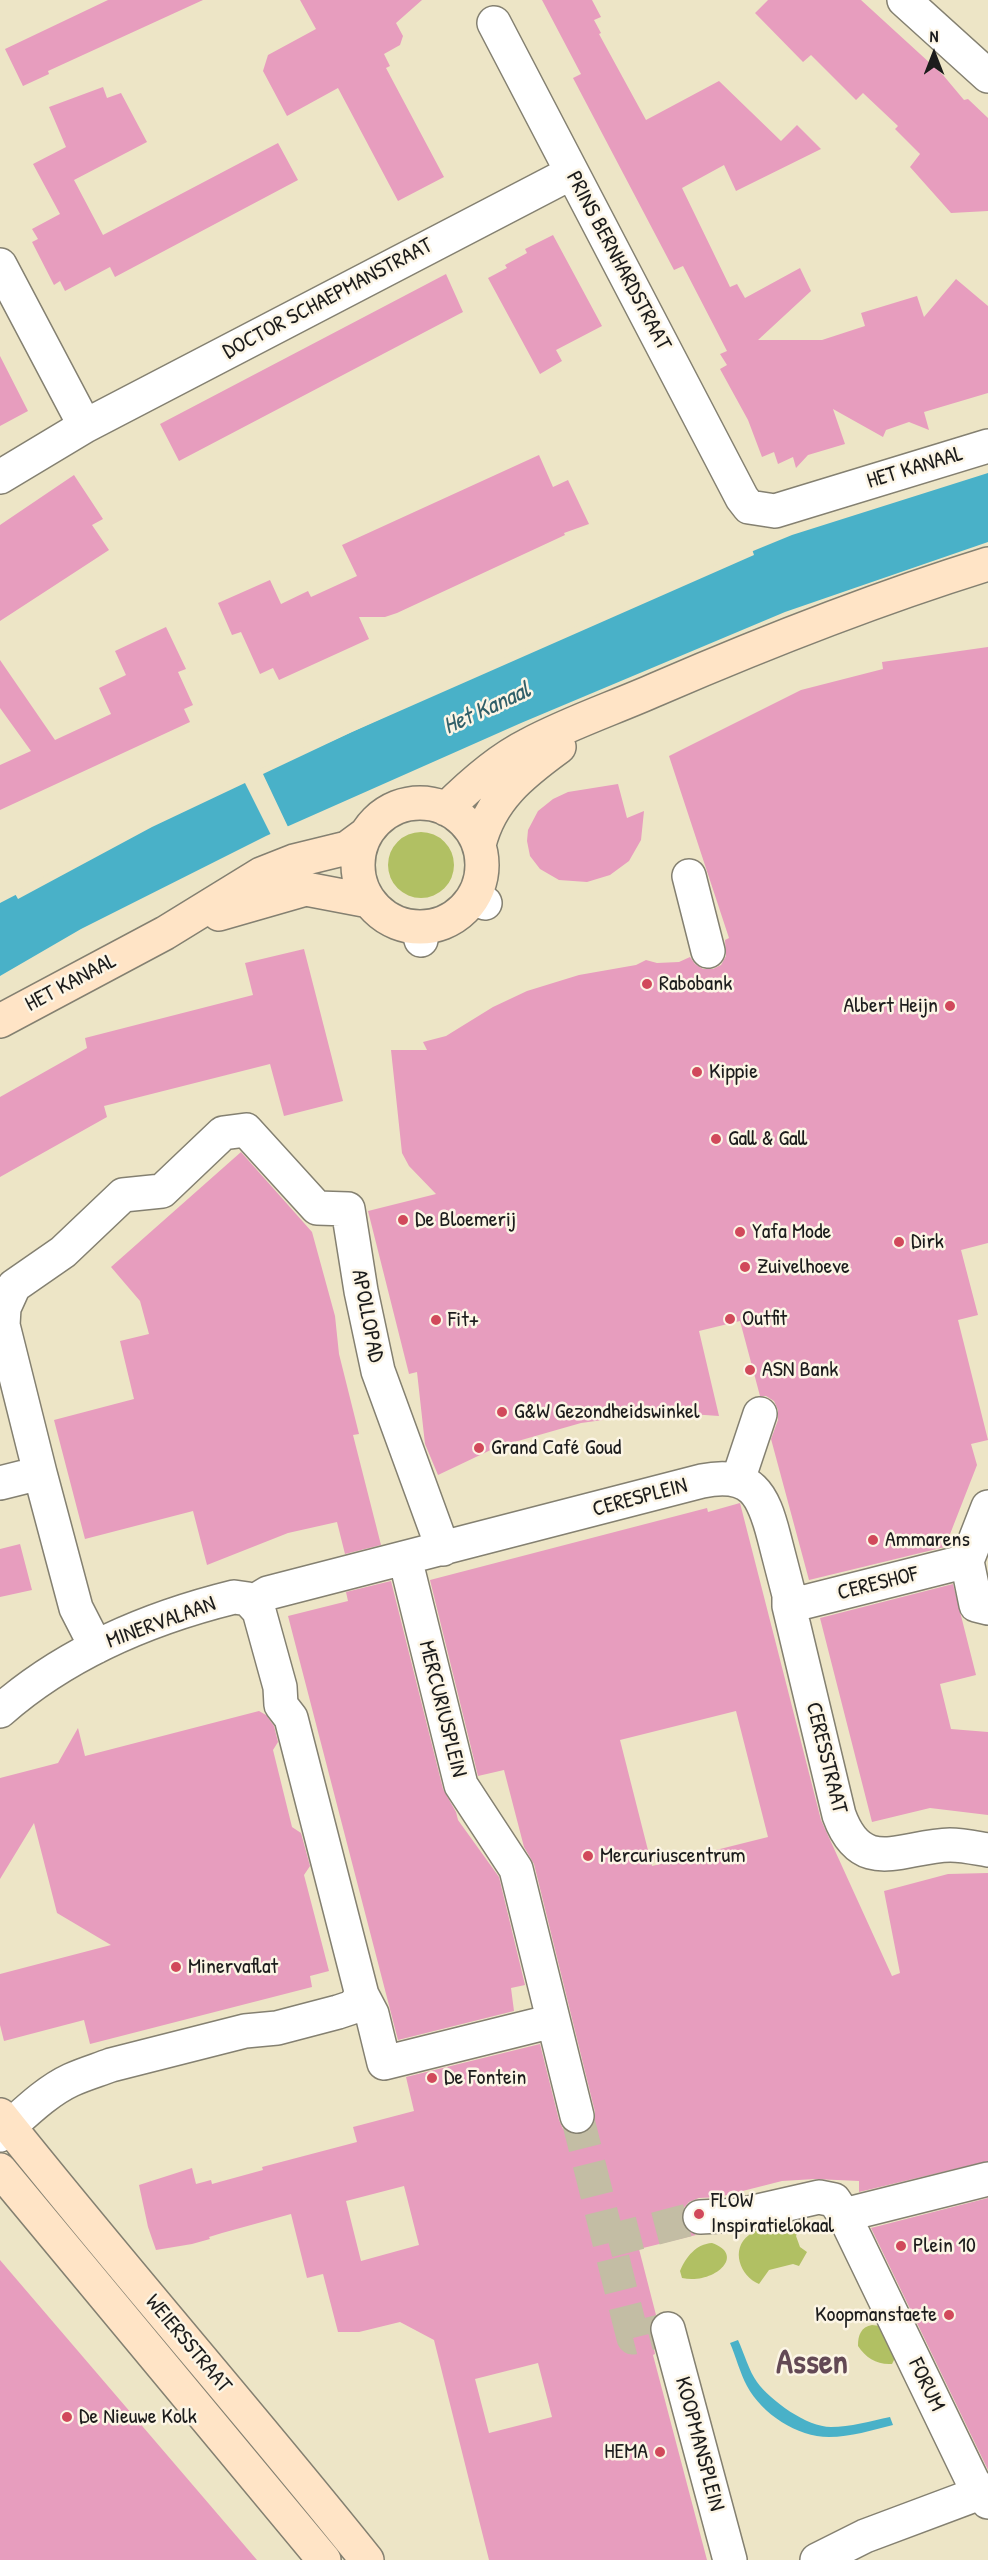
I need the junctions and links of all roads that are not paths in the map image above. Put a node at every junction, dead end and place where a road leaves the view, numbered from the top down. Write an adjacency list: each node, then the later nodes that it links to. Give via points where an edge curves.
1 (904, 0): 3 (street)
2 (494, 23): 4 (street, PRINS BERNHARDSTRAAT)
3 (988, 76)
4 (571, 172): 6 (street, DOCTOR SCHAEPMANSTRAAT); 9 (street, PRINS BERNHARDSTRAAT)
5 (0, 265): 6 (street)
6 (85, 426): 8 (street, DOCTOR SCHAEPMANSTRAAT)
7 (988, 446): 9 (street, HET KANAAL, via 775,511 749,507)
8 (0, 477)
9 (742, 498)
10 (988, 564): 11 (main road, via 900,591)
11 (609, 710): 12 (main road, via 527,745); 14 (main road, via 535,764 501,796 484,824)
12 (446, 809): 13 (main road, via 428,804 393,809); 14 (main road, via 466,824)
13 (366, 834): 16 (main road, via 357,867); 17 (main road, HET KANAAL, via 347,848 261,874)
14 (479, 845): 16 (main road, via 480,899 451,920 419,934 382,915)
15 (689, 876): 18 (street)
16 (369, 901): 17 (main road, HET KANAAL, via 306,889)
17 (174, 928): 19 (main road, HET KANAAL)
18 (708, 951)
19 (0, 1021)
20 (760, 1414): 22 (street)
21 (40, 1473): 23 (street); 25 (street, APOLLOPAD, via 3,1325 8,1295 14,1286 63,1252 123,1195 162,1191 223,1133 246,1130 317,1208 348,1209 378,1371); 31 (street, via 76,1608)
22 (738, 1480): 25 (street, CERESPLEIN, via 702,1481); 29 (street, via 758,1492 766,1507)
23 (0, 1483)
24 (988, 1507): 27 (street)
25 (442, 1549): 26 (street, CERESPLEIN)
26 (405, 1558): 28 (street, MINERVALAAN, via 267,1593); 35 (street, MERCURIUSPLEIN, via 461,1785 516,1869)
27 (967, 1561): 29 (street, CERESHOF); 30 (street, via 976,1605)
28 (253, 1602): 31 (street, MINERVALAAN, via 242,1597 166,1616); 34 (street, via 263,1621 281,1705 291,1718)
29 (789, 1606): 33 (street, CERESSTRAAT, via 839,1815 849,1837 867,1853 950,1845)
30 (988, 1608)
31 (96, 1647): 32 (street, MINERVALAAN, via 47,1675)
32 (0, 1711)
33 (988, 1850)
34 (362, 1995): 35 (street, via 372,2014 384,2063); 37 (street, via 353,2007 111,2065 70,2080)
35 (553, 2021): 36 (street, MERCURIUSPLEIN)
36 (577, 2116)
37 (3, 2126): 45 (main road, WEIERSSTRAAT, via 291,2464)
38 (0, 2170): 44 (main road, WEIERSSTRAAT)
39 (988, 2179): 40 (street)
40 (844, 2215): 41 (street, via 834,2200 819,2197 740,2215); 43 (street, FORUM, via 974,2484)
41 (700, 2217)
42 (668, 2329): 46 (street, KOOPMANSPLEIN)
43 (986, 2495): 47 (street, via 865,2536)
44 (324, 2560)
45 (367, 2560)
46 (730, 2560)
47 (817, 2560)

